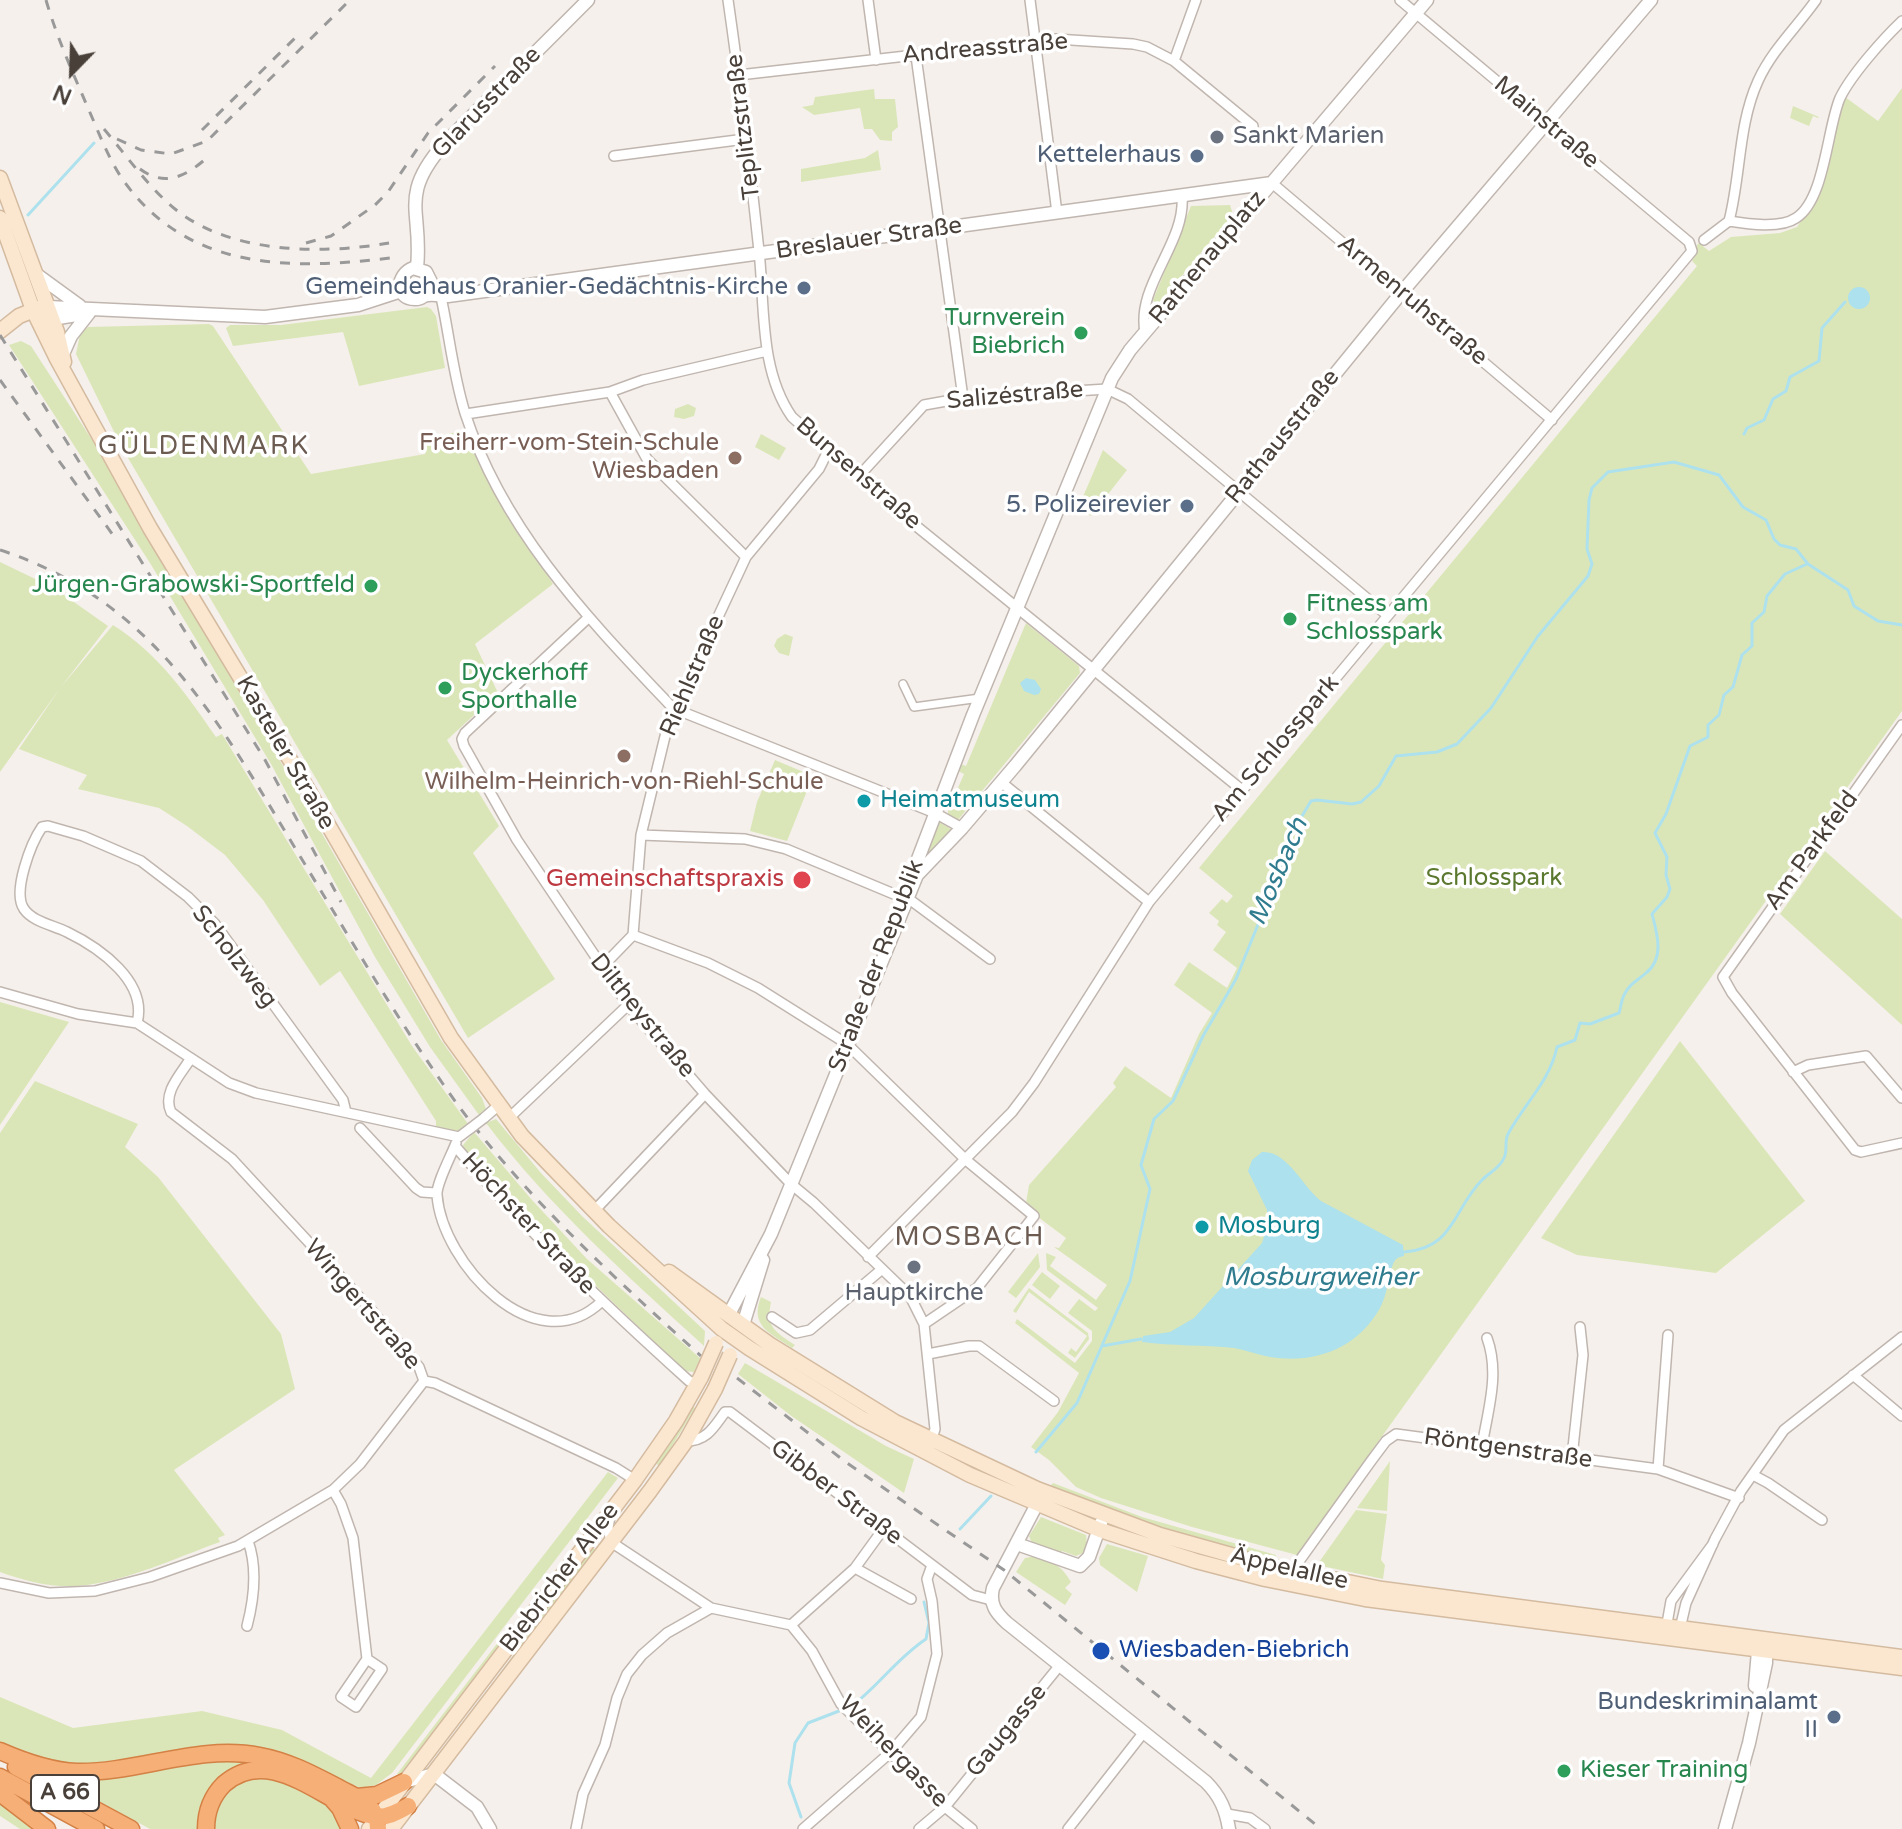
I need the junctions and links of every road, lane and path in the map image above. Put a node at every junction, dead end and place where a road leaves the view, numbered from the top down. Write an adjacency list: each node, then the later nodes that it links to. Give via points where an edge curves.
1 (588, 0): 31 (street, Glarusstraße, via 426,166 414,209)
2 (728, 0): 16 (street, Teplitzstraße)
3 (868, 0): 14 (street)
4 (1030, 0): 12 (street)
5 (1196, 0): 15 (street)
6 (1400, 0): 10 (street, Mainstraße)
7 (1427, 0): 10 (street, Rathenauplatz)
8 (1651, 0): 17 (street, Rathausstraße)
9 (1816, 0): 26 (street, via 1758,82 1738,156)
10 (1415, 13): 17 (street, Mainstraße); 22 (street, Rathenauplatz)
11 (1902, 21): 26 (street, via 1842,95 1817,187 1801,214 1779,223)
12 (1035, 41): 13 (street, Andreasstraße); 15 (street, Andreasstraße, via 1133,44); 24 (street)
13 (916, 56): 14 (street, Andreasstraße); 27 (street)
14 (876, 60): 16 (street, Andreasstraße)
15 (1174, 61): 18 (street, Andreasstraße)
16 (739, 75): 19 (street, Teplitzstraße)
17 (1546, 123): 29 (street, Mainstraße); 35 (street, Rathausstraße)
18 (1253, 126)
19 (745, 139): 20 (street); 30 (street, Teplitzstraße)
20 (614, 156)
21 (0, 178): 32 (main road, Kasteler Straße)
22 (1272, 183): 23 (street, Breslauer Straße); 35 (street, Armenruhstraße); 39 (street, Rathenauplatz)
23 (1182, 196): 24 (street, Breslauer Straße); 39 (street, Rathenauplatz, via 1180,219 1143,311)
24 (1057, 213): 27 (street, Breslauer Straße)
25 (0, 218): 32 (main road, Kasteler Straße)
26 (1729, 221): 28 (street)
27 (941, 229): 30 (street, Breslauer Straße); 45 (street)
28 (1704, 240)
29 (1692, 246): 47 (street, Am Schlosspark)
30 (759, 253): 33 (street, Breslauer Straße, via 466,292); 40 (street, Bunsenstraße)
31 (417, 268): 33 (street); 34 (street, via 403,273)
32 (29, 278): 36 (street); 37 (main road, Kasteler Straße); 38 (main road)
33 (437, 288): 34 (street, Breslauer Straße, via 415,299); 46 (street)
34 (401, 291): 36 (street, via 358,305 265,317)
35 (1402, 292): 47 (street, Armenruhstraße); 50 (street, Rathausstraße)
36 (90, 310): 37 (street); 41 (street)
37 (43, 314): 38 (main road); 41 (main road, Kasteler Straße); 42 (main road, Kasteler Straße)
38 (4, 329)
39 (1145, 332): 43 (street, Rathenauplatz)
40 (767, 351): 44 (street); 48 (street, Bunsenstraße, via 780,400)
41 (63, 354): 42 (main road, Kasteler Straße)
42 (67, 378): 79 (main road, Kasteler Straße, via 439,1019)
43 (1107, 389): 45 (street, Salizéstraße); 50 (street, via 1128,399); 52 (street, Straße der Republik)
44 (610, 392): 46 (street); 51 (street, via 647,459)
45 (963, 398): 49 (street, Salizéstraße, via 924,405)
46 (466, 414): 54 (street, via 515,522)
47 (1552, 420): 53 (street, Am Schlosspark)
48 (829, 449): 49 (street, Bunsenstraße); 51 (street, Riehlstraße, via 819,469)
49 (859, 476): 52 (street, Bunsenstraße)
50 (1238, 492): 53 (street); 55 (street, Rathausstraße)
51 (746, 557): 58 (street, Riehlstraße)
52 (1018, 609): 55 (street, Bunsenstraße); 57 (street, Straße der Republik)
53 (1387, 615): 61 (street, Am Schlosspark)
54 (588, 618): 58 (street); 70 (street, Diltheystraße, via 462,739 517,840)
55 (1094, 670): 60 (street, Rathausstraße); 61 (street, Bunsenstraße)
56 (903, 684): 57 (street, via 914,707)
57 (980, 698): 62 (street, Straße der Republik)
58 (675, 709): 62 (street); 64 (street, Riehlstraße)
59 (1902, 725): 76 (street, Am Parkfeld, via 1723,977)
60 (1001, 782): 63 (street, Rathausstraße); 67 (street)
61 (1242, 790): 67 (street, Am Schlosspark)
62 (935, 813): 63 (street); 65 (street, Straße der Republik)
63 (962, 828): 65 (street, Rathausstraße)
64 (641, 835): 66 (street, via 745,839 786,849); 68 (street, Riehlstraße)
65 (917, 875): 66 (street, Straße der Republik)
66 (907, 899): 69 (street); 74 (street, Straße der Republik)
67 (1149, 902): 85 (street, Am Schlosspark, via 1034,1083)
68 (633, 935): 70 (street); 74 (street, via 708,963)
69 (990, 959)
70 (601, 968): 72 (street, Diltheystraße)
71 (0, 992): 73 (street, via 78,1014)
72 (628, 1005): 77 (street, Diltheystraße); 81 (street)
73 (137, 1023): 75 (street); 80 (street, Scholzweg, via 137,996 117,968 82,940 22,907 18,888 42,827 83,836 141,861 188,897 215,924 343,1100)
74 (847, 1044): 85 (street); 86 (street, Straße der Republik)
75 (191, 1058): 80 (street, via 256,1093); 107 (street, Wingertstraße, via 169,1093 171,1112 232,1159 373,1312 419,1367)
76 (1793, 1072): 78 (street, via 1866,1056); 84 (street, via 1855,1150)
77 (705, 1094): 86 (street, Diltheystraße); 88 (street)
78 (1902, 1098)
79 (499, 1105): 81 (main road, Kasteler Straße); 83 (street, bridge)
80 (346, 1112): 83 (street)
81 (511, 1120): 88 (main road, Kasteler Straße)
82 (360, 1128): 87 (street, via 416,1188)
83 (457, 1142): 87 (street, Höchster Straße); 93 (street, Höchster Straße, via 505,1205)
84 (1902, 1143)
85 (966, 1160): 91 (street, Am Schlosspark); 96 (street, via 1034,1216 977,1288)
86 (791, 1184): 89 (street, Straße der Republik); 91 (street, Diltheystraße)
87 (436, 1193): 93 (street, Höchster Straße, via 456,1249 500,1302 531,1317 565,1321)
88 (594, 1211): 90 (main road, Kasteler Straße)
89 (771, 1234): 94 (street, Straße der Republik); 97 (street, Straße der Republik)
90 (626, 1242): 94 (main road, Kasteler Straße); 99 (main road, Kasteler Straße)
91 (868, 1257): 92 (street, Diltheystraße)
92 (881, 1270): 95 (street, via 800,1333); 96 (street, Diltheystraße, via 910,1296)
93 (601, 1302): 106 (street, Höchster Straße, via 689,1381)
94 (729, 1314): 97 (main road, Äppelallee); 99 (main road, Biebricher Allee)
95 (772, 1317)
96 (924, 1324): 104 (street)
97 (743, 1325): 103 (main road, Biebricher Allee); 112 (main road, Äppelallee)
98 (1580, 1327): 113 (street, via 1583,1355)
99 (722, 1329): 103 (main road, Kasteler Straße); 106 (main road, Biebricher Allee, bridge)
100 (1668, 1335): 114 (street)
101 (1902, 1337): 105 (street)
102 (1487, 1338): 111 (street, via 1495,1371)
103 (737, 1340): 110 (main road, Biebricher Allee, bridge); 112 (main road, Äppelallee, via 861,1418)
104 (928, 1354): 108 (street, via 979,1346); 112 (street, via 935,1429)
105 (1853, 1375): 109 (street); 115 (street, via 1784,1430)
106 (699, 1380): 116 (main road, Biebricher Allee)
107 (424, 1381): 116 (street, Wingertstraße); 117 (street, via 360,1464)
108 (1054, 1401)
109 (1902, 1416)
110 (686, 1441): 118 (main road, Biebricher Allee); 125 (street, Gibber Straße, via 702,1439 730,1412)
111 (1482, 1446): 113 (street, Röntgenstraße); 133 (street, Röntgenstraße, via 1396,1434)
112 (930, 1447): 120 (main road, Äppelallee); 121 (main road, Äppelallee)
113 (1572, 1457): 114 (street, Röntgenstraße)
114 (1658, 1469): 119 (street, Röntgenstraße)
115 (1753, 1475): 119 (street); 124 (street)
116 (635, 1480): 118 (main road); 122 (main road, Biebricher Allee)
117 (333, 1490): 127 (street); 143 (street, via 353,1538)
118 (650, 1491): 128 (main road, Biebricher Allee)
119 (1739, 1498): 130 (street)
120 (1064, 1501): 121 (street); 123 (main road, Äppelallee)
121 (1037, 1504): 126 (main road, Äppelallee); 129 (street)
122 (612, 1510): 128 (street); 147 (main road, Biebricher Allee)
123 (1098, 1514): 126 (street); 133 (main road, Äppelallee)
124 (1822, 1520)
125 (884, 1528): 131 (street, Gibber Straße); 132 (street)
126 (1100, 1530): 129 (street, via 1088,1560 1080,1566); 140 (main road, Äppelallee, via 1196,1561 1337,1594)
127 (248, 1541): 134 (street, via 95,1591 49,1593); 139 (street, via 254,1568)
128 (611, 1542): 137 (street); 151 (main road, Biebricher Allee)
129 (1017, 1544): 136 (street)
130 (1713, 1544): 140 (street); 140 (street, via 1671,1601)
131 (932, 1565): 136 (street, Gibber Straße, via 972,1595); 149 (street, via 927,1579 937,1654 934,1670 921,1717)
132 (855, 1568): 135 (street); 138 (street)
133 (1292, 1571): 140 (main road, Äppelallee, via 1403,1593)
134 (0, 1583)
135 (911, 1599)
136 (991, 1600): 144 (street, Gibber Straße, via 1001,1617)
137 (711, 1608): 138 (street); 167 (street, via 667,1633 627,1674 583,1794)
138 (791, 1625): 149 (street, Weihergasse, via 841,1704)
139 (247, 1626)
140 (1673, 1632): 141 (main road, Äppelallee)
141 (1763, 1647): 142 (main road, Äppelallee); 145 (main road, Äppelallee); 174 (street, via 1742,1773)
142 (1902, 1657)
143 (367, 1659): 143 (street, via 341,1697 356,1707 382,1669)
144 (1060, 1665): 146 (street, Gibber Straße); 158 (street, Gaugasse)
145 (1902, 1668)
146 (1144, 1732): 159 (street, Gibber Straße, via 1215,1791); 171 (street)
147 (442, 1733): 151 (street); 153 (main road, Biebricher Allee)
148 (0, 1751): 156 (highway, via 76,1772 242,1753 293,1766)
149 (891, 1752): 158 (street, Weihergasse); 168 (street)
150 (0, 1758): 163 (highway, A 66)
151 (434, 1774): 153 (street); 157 (main road, Biebricher Allee); 166 (street, via 477,1807)
152 (0, 1777): 162 (highway, A 66)
153 (404, 1782): 156 (highway, via 377,1795); 160 (main road, Biebricher Allee)
154 (0, 1793): 161 (highway)
155 (329, 1796): 160 (highway); 164 (highway, via 286,1775 247,1772 218,1791); 165 (highway)
156 (357, 1797): 160 (highway, via 373,1807)
157 (408, 1806): 160 (highway)
158 (945, 1807): 169 (street, Gaugasse); 170 (street, Weihergasse)
159 (1227, 1814): 172 (street); 173 (street, via 1250,1818)
160 (379, 1826)
161 (47, 1829)
162 (96, 1829)
163 (131, 1829)
164 (206, 1829)
165 (350, 1829)
166 (490, 1829)
167 (576, 1829)
168 (803, 1829)
169 (919, 1829)
170 (972, 1829)
171 (1068, 1829)
172 (1229, 1829)
173 (1265, 1829)
174 (1725, 1829)

